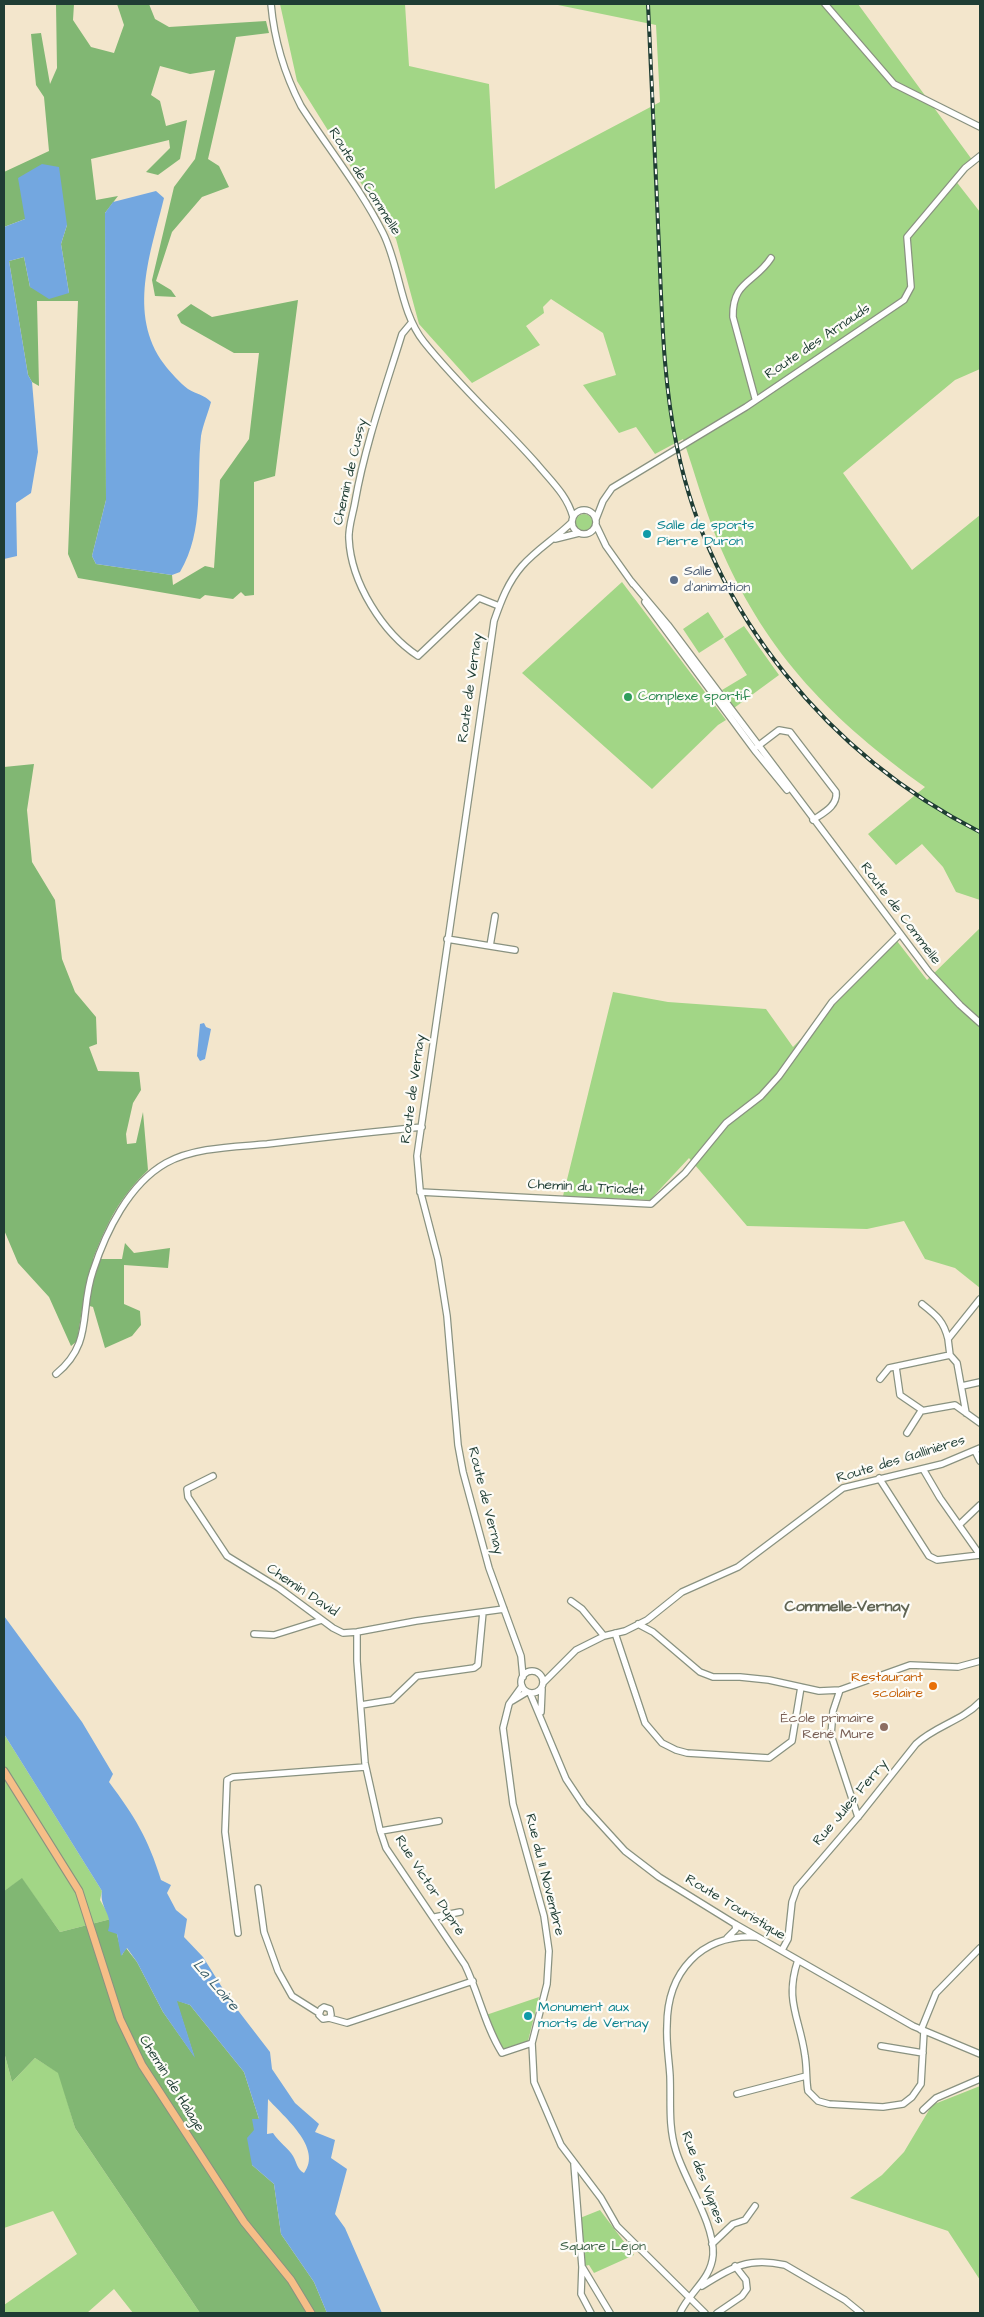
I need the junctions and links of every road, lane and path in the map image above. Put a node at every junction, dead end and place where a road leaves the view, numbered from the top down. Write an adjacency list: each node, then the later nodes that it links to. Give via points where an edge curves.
1 (271, 4): 6 (street, Route de Commelle, via 292,88 383,233 395,260)
2 (825, 4): 3 (street, via 894,84)
3 (980, 127)
4 (980, 156): 7 (street, Route des Arnauds, via 965,168 907,237 911,287 904,300)
5 (771, 258): 7 (street, via 762,270 740,287 733,307)
6 (412, 322): 8 (street, Route de Commelle, via 431,350); 18 (street, Chemin de Cussy, via 402,334 357,492 349,539 355,567 365,594 384,626 418,656 479,598)
7 (756, 398): 9 (street, Route des Arnauds, via 612,488)
8 (568, 501): 10 (street, Route de Commelle); 11 (street, Route de Commelle)
9 (602, 501): 10 (street, Route des Arnauds); 12 (street, Route des Arnauds)
10 (586, 510): 11 (street); 12 (street)
11 (572, 519): 13 (street); 15 (street, Route de Vernay)
12 (596, 522): 14 (street); 16 (street, Route de Commelle)
13 (579, 533): 14 (street); 15 (street, Route de Vernay)
14 (587, 534): 16 (street, Route de Commelle)
15 (555, 539): 18 (street, Route de Vernay, via 522,566)
16 (606, 546): 17 (street, Route de Commelle)
17 (631, 581): 19 (street, Route de Commelle, via 668,624); 20 (street, Route de Commelle, via 756,752)
18 (499, 606): 24 (street, Route de Vernay, via 490,640)
19 (758, 746): 20 (street, Route de Commelle); 21 (street, via 779,730 790,732 836,792 836,802)
20 (808, 813): 21 (street, Route de Commelle)
21 (813, 820): 23 (street, Route de Commelle)
22 (494, 916): 25 (street)
23 (900, 934): 27 (street, Route de Commelle, via 929,972); 29 (street, Chemin du Triodet, via 824,1011 779,1076 761,1096 726,1123 685,1173 652,1204)
24 (447, 939): 25 (street); 28 (street, Route de Vernay)
25 (490, 946): 26 (street)
26 (515, 950)
27 (980, 1023)
28 (422, 1127): 29 (street, Route de Vernay, via 417,1156); 35 (street, via 204,1152 162,1166 132,1192 98,1255 90,1281 82,1340)
29 (420, 1192): 52 (street, Route de Vernay, via 438,1259 447,1316 463,1472)
30 (980, 1299): 32 (street)
31 (922, 1304): 32 (street, via 940,1318)
32 (948, 1339): 33 (street)
33 (950, 1355): 34 (street); 38 (street, via 957,1363)
34 (896, 1367): 36 (street, via 889,1368); 39 (street, via 900,1395)
35 (56, 1374)
36 (880, 1379)
37 (980, 1382): 38 (street)
38 (962, 1386): 40 (street)
39 (922, 1410): 40 (street, via 955,1405); 42 (street)
40 (966, 1413): 41 (street)
41 (980, 1423)
42 (907, 1433)
43 (977, 1450): 44 (street); 45 (street, Route des Gallinières)
44 (980, 1461)
45 (923, 1469): 47 (street, Route des Gallinières); 49 (street)
46 (213, 1476): 54 (street, Chemin David, via 187,1489 188,1497 216,1542 227,1556 279,1588)
47 (879, 1478): 50 (street, via 928,1556 937,1560); 55 (street, Route des Gallinières, via 842,1488 738,1567 682,1592)
48 (980, 1505): 49 (street)
49 (959, 1525): 50 (street)
50 (980, 1555)
51 (571, 1601): 59 (street, via 582,1609)
52 (504, 1609): 53 (street, Chemin David); 60 (street, Route de Vernay)
53 (483, 1612): 56 (street, Chemin David); 72 (street, via 478,1665 416,1676 392,1700)
54 (322, 1620): 56 (street, Chemin David, via 343,1633); 58 (street, via 274,1635)
55 (638, 1624): 57 (street, Route des Gallinières); 67 (street, via 653,1632 700,1672 713,1677 769,1680)
56 (357, 1632): 72 (street, Rue Victor Dupré)
57 (616, 1633): 59 (street, Route des Gallinières); 67 (street, via 645,1723 662,1743 676,1750 717,1756 770,1758 792,1742)
58 (254, 1634)
59 (604, 1636): 62 (street, Route des Gallinières, via 576,1650)
60 (521, 1656): 63 (street, Route de Vernay); 64 (street, Route de Vernay)
61 (980, 1661): 68 (street, via 958,1666 910,1665)
62 (553, 1671): 63 (street); 65 (street, Route des Gallinières)
63 (538, 1673): 64 (street, via 527,1672); 65 (street)
64 (522, 1677): 66 (street)
65 (542, 1685): 69 (street, via 537,1692); 73 (street, Route Touristique)
66 (522, 1686): 69 (street); 71 (street, Rue du 11 Novembre)
67 (801, 1687): 68 (street, via 819,1691)
68 (840, 1690): 76 (street, via 833,1711 831,1735)
69 (529, 1692): 71 (street); 73 (street, Route Touristique)
70 (980, 1702): 76 (street, Rue Jules Ferry, via 972,1711 926,1735 916,1744)
71 (508, 1704): 93 (street, Rue du 11 Novembre, via 504,1728 513,1804 544,1916 549,1951 547,1984)
72 (360, 1705): 74 (street, Rue Victor Dupré)
73 (541, 1716): 82 (street, Route Touristique, via 566,1779 606,1832 659,1877)
74 (365, 1767): 78 (street, Rue Victor Dupré); 83 (street, via 291,1771 227,1780 225,1832)
75 (4, 1770): 108 (main road, Chemin de Halage, via 79,1891 120,2019 142,2065 244,2222 291,2280)
76 (858, 1817): 87 (street, Rue Jules Ferry, via 798,1888 792,1902 788,1939)
77 (439, 1821): 78 (street)
78 (380, 1831): 81 (street, Rue Victor Dupré, via 386,1848)
79 (258, 1888): 90 (street, via 264,1932 278,1971 292,1996)
80 (460, 1912): 81 (street)
81 (435, 1917): 89 (street, Rue Victor Dupré)
82 (735, 1924): 84 (street, Route Touristique); 85 (street, via 736,1929)
83 (238, 1933)
84 (758, 1937): 85 (street, Rue des Vignes); 87 (street, Route Touristique)
85 (727, 1938): 103 (street, Rue des Vignes, via 705,1948 681,1970 668,2006 666,2026 670,2129)
86 (980, 1948): 92 (street, via 936,1993)
87 (782, 1950): 88 (street, Route Touristique)
88 (798, 1960): 92 (street, Route Touristique); 97 (street, via 792,1982 792,2003 805,2056)
89 (473, 1981): 91 (street, via 350,2022); 93 (street, Rue Victor Dupré, via 491,2036 502,2053)
90 (319, 2013): 91 (street, via 321,2018); 91 (street, via 322,2008 328,2008 332,2013)
91 (329, 2018)
92 (923, 2031): 95 (street); 96 (street, Route Touristique)
93 (532, 2043): 101 (street, Rue du 11 Novembre, via 534,2082 548,2118)
94 (881, 2046): 95 (street)
95 (923, 2053): 97 (street, via 920,2084 912,2097 895,2106 824,2103 808,2091)
96 (980, 2054)
97 (806, 2076): 99 (street)
98 (980, 2080): 100 (street, via 936,2098)
99 (737, 2094)
100 (923, 2110)
101 (574, 2164): 105 (street); 107 (street, Rue du 11 Novembre, via 622,2231)
102 (755, 2206): 103 (street, via 745,2220 733,2224)
103 (712, 2244): 106 (street, Rue des Vignes, via 710,2268)
104 (735, 2266): 106 (street); 113 (street, via 746,2280 747,2289); 114 (street, via 754,2262 785,2265)
105 (582, 2267): 109 (street, via 581,2294); 110 (street)
106 (700, 2287): 107 (street, Rue des Vignes)
107 (689, 2299): 111 (street, Rue des Vignes); 112 (street, Rue du 11 Novembre)
108 (311, 2313)
109 (591, 2313)
110 (610, 2313)
111 (680, 2313)
112 (705, 2313)
113 (717, 2313)
114 (861, 2313)

